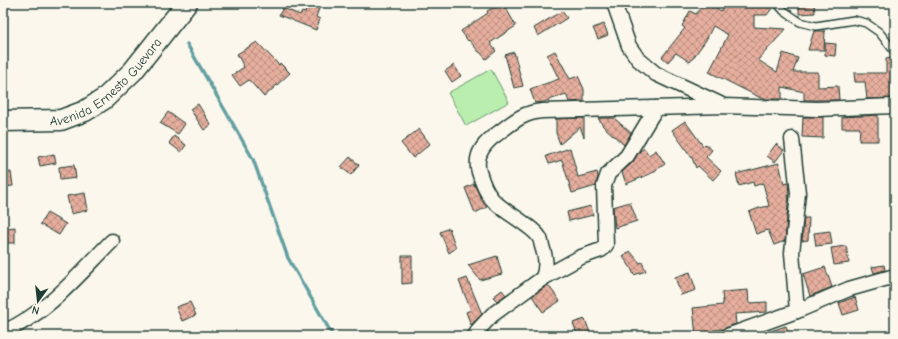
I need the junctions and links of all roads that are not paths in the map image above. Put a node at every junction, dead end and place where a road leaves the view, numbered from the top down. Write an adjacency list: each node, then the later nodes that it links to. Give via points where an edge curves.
1 (187, 3): 8 (main road, Avenida Ernesto Guevara, via 133,72 104,99 85,111 62,120)
2 (614, 3): 5 (street, via 630,46 638,59 656,74)
3 (777, 3): 4 (lane, via 800,22 816,26 854,20 866,23 879,32)
4 (895, 52)
5 (724, 106): 6 (street, via 817,109); 7 (street)
6 (895, 106)
7 (656, 108): 12 (street, via 627,156 608,174 604,186 606,245 601,250 581,257); 12 (street, via 532,112 488,140 481,149 477,166 484,188 498,206 515,216 539,237 546,258)
8 (3, 121)
9 (792, 139): 13 (street, via 798,193 792,253)
10 (112, 241): 14 (street, via 46,306)
11 (895, 276): 13 (street, via 849,289)
12 (543, 278): 15 (street, via 492,315)
13 (797, 311): 16 (street)
14 (3, 332)
15 (475, 336)
16 (727, 336)

